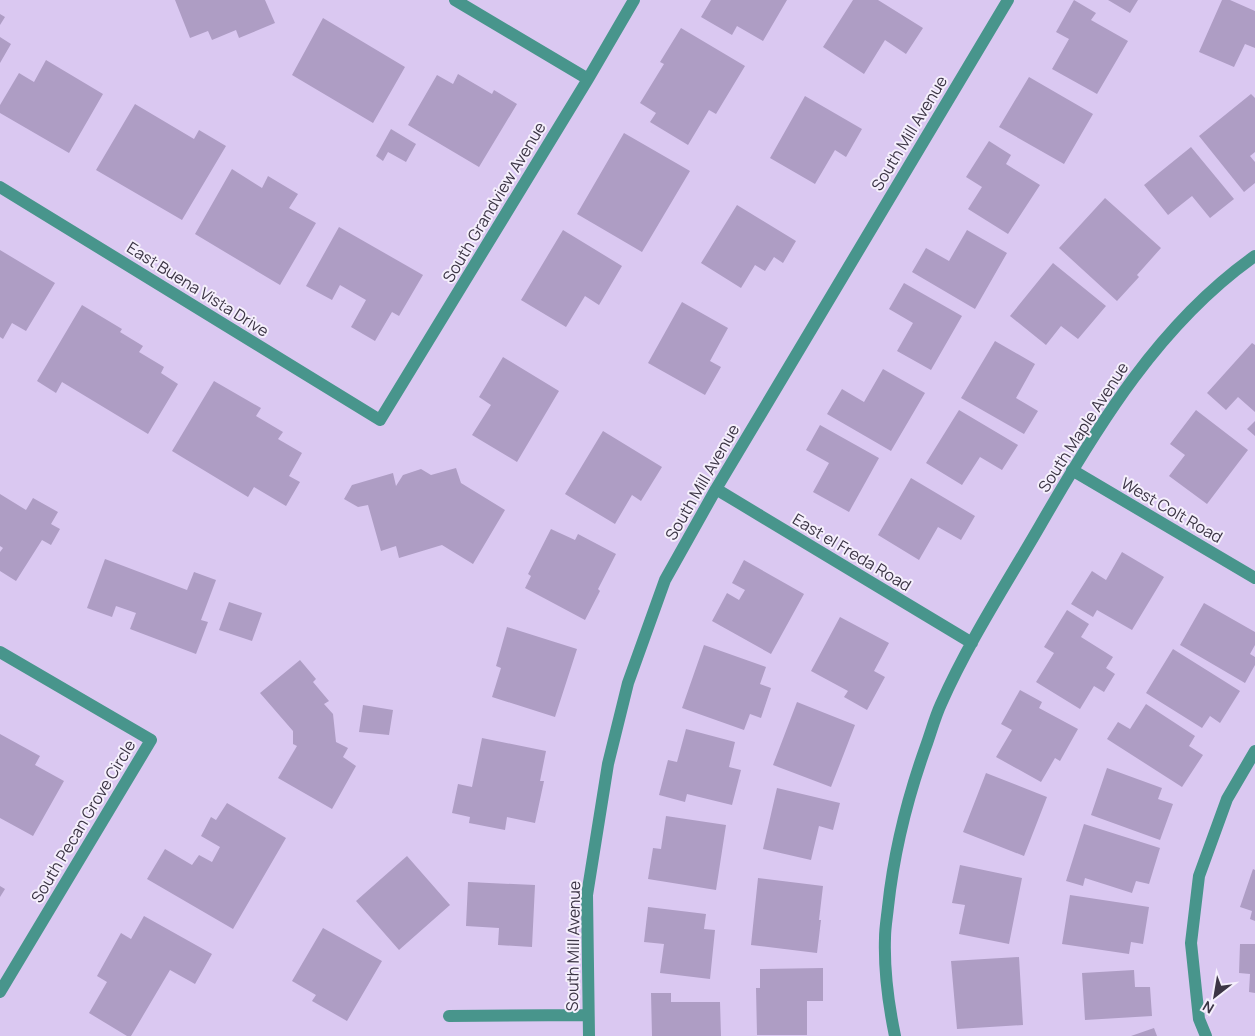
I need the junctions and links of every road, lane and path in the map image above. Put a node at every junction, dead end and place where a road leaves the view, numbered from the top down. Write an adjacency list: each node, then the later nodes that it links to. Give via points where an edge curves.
1 (455, 0): 4 (street)
2 (634, 0): 4 (street, South Grandview Avenue)
3 (1008, 0): 9 (street, South Mill Avenue)
4 (588, 79): 7 (street, South Grandview Avenue)
5 (0, 187): 7 (street, East Buena Vista Drive)
6 (1255, 256): 8 (street, South Maple Avenue, via 1196,306 1158,346)
7 (380, 420)
8 (1072, 470): 10 (street, West Colt Road); 11 (street, South Maple Avenue)
9 (716, 489): 11 (street, East el Freda Road); 15 (street, South Mill Avenue, via 665,580 628,683 608,764 587,895)
10 (1255, 578)
11 (972, 643): 18 (street, South Maple Avenue, via 941,705 918,768 892,869 885,938)
12 (0, 652): 14 (street, South Pecan Grove Circle, via 151,740)
13 (1255, 751): 19 (street, via 1227,800 1199,876 1191,943 1199,1019)
14 (0, 992)
15 (588, 1015): 16 (street); 17 (street, South Mill Avenue)
16 (449, 1016)
17 (589, 1036)
18 (894, 1036)
19 (1206, 1036)

